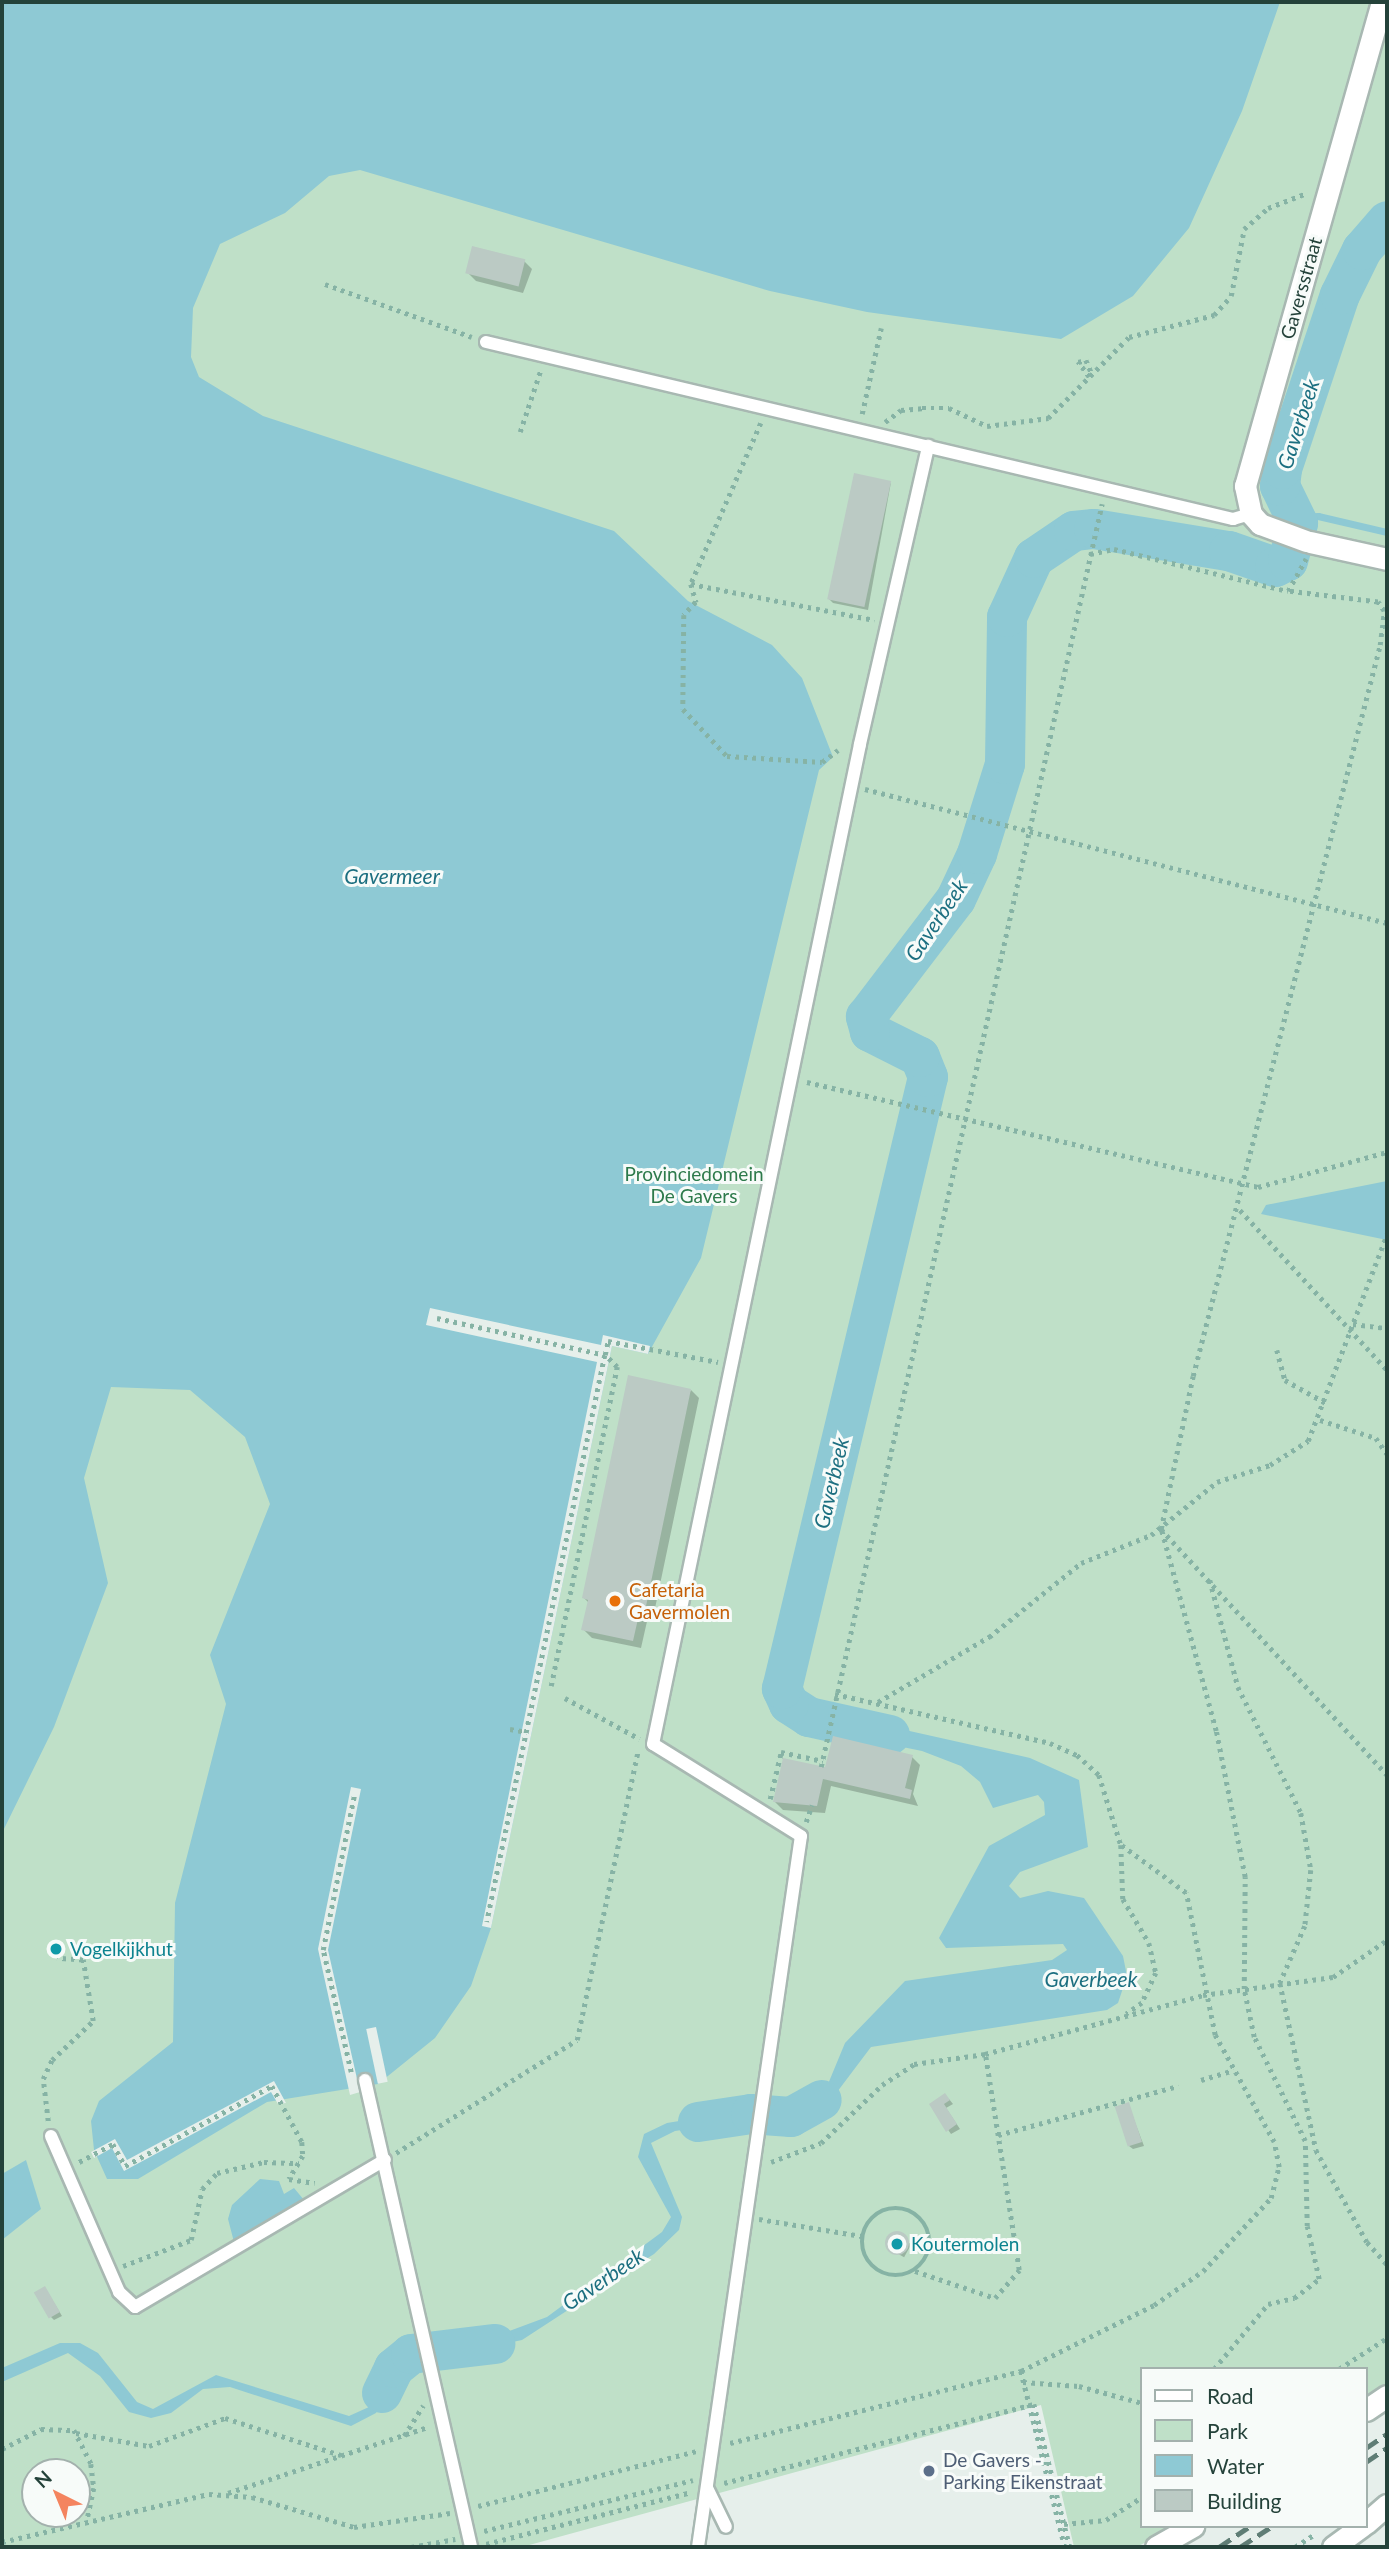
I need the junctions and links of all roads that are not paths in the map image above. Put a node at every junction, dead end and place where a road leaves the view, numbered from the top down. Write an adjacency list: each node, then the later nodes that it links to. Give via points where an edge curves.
1 (1382, 2): 4 (street, Gaversstraat, via 1245,486)
2 (486, 342): 3 (lane)
3 (928, 446): 4 (lane, via 1233,519); 11 (lane, via 886,622 732,1365 647,1742 801,1836)
4 (1251, 514): 5 (street, via 1278,533)
5 (1387, 559)
6 (359, 2081): 8 (lane)
7 (51, 2136): 8 (lane, via 125,2302 146,2304)
8 (385, 2160): 17 (lane)
9 (1387, 2396): 10 (street)
10 (1368, 2409)
11 (708, 2482): 14 (lane); 18 (lane)
12 (1387, 2505): 13 (street)
13 (1368, 2521)
14 (726, 2527)
15 (1190, 2528): 19 (street)
16 (1359, 2528): 20 (street)
17 (471, 2544)
18 (698, 2547)
19 (1156, 2547)
20 (1333, 2547)

